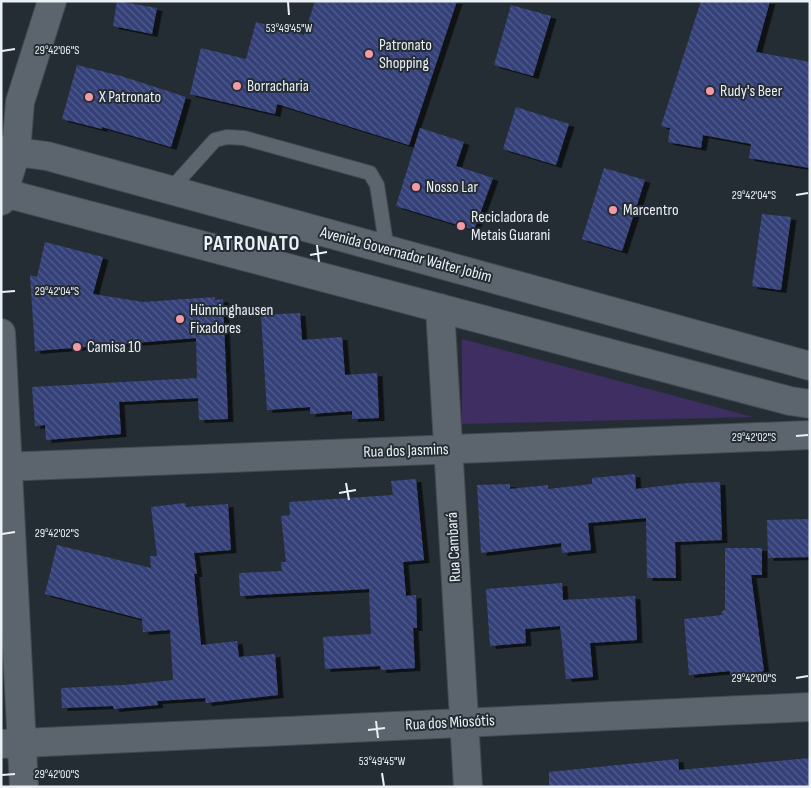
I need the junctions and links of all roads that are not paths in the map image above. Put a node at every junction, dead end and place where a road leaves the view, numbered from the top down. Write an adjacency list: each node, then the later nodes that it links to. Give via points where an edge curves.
1 (52, 1): 2 (street)
2 (10, 111): 3 (street)
3 (8, 151): 4 (street, Avenida Governador Walter Jobim, via 46,156); 5 (street)
4 (170, 190): 6 (street, Avenida Governador Walter Jobim); 6 (lane, via 215,140 228,136 244,138 370,173 377,185)
5 (2, 195): 7 (street)
6 (387, 250): 9 (street, Avenida Governador Walter Jobim)
7 (440, 308): 10 (street); 12 (street, Rua Cambará)
8 (1, 333): 13 (street)
9 (809, 363)
10 (810, 404)
11 (810, 435): 12 (street, Rua dos Jasmins)
12 (448, 450): 13 (street, Rua dos Jasmins); 15 (street, Rua Cambará)
13 (5, 467): 16 (street)
14 (810, 707): 15 (street, Rua dos Miosótis)
15 (464, 723): 16 (street, Rua dos Miosótis); 18 (street, Rua Cambará)
16 (12, 744): 17 (street)
17 (24, 787)
18 (468, 787)

